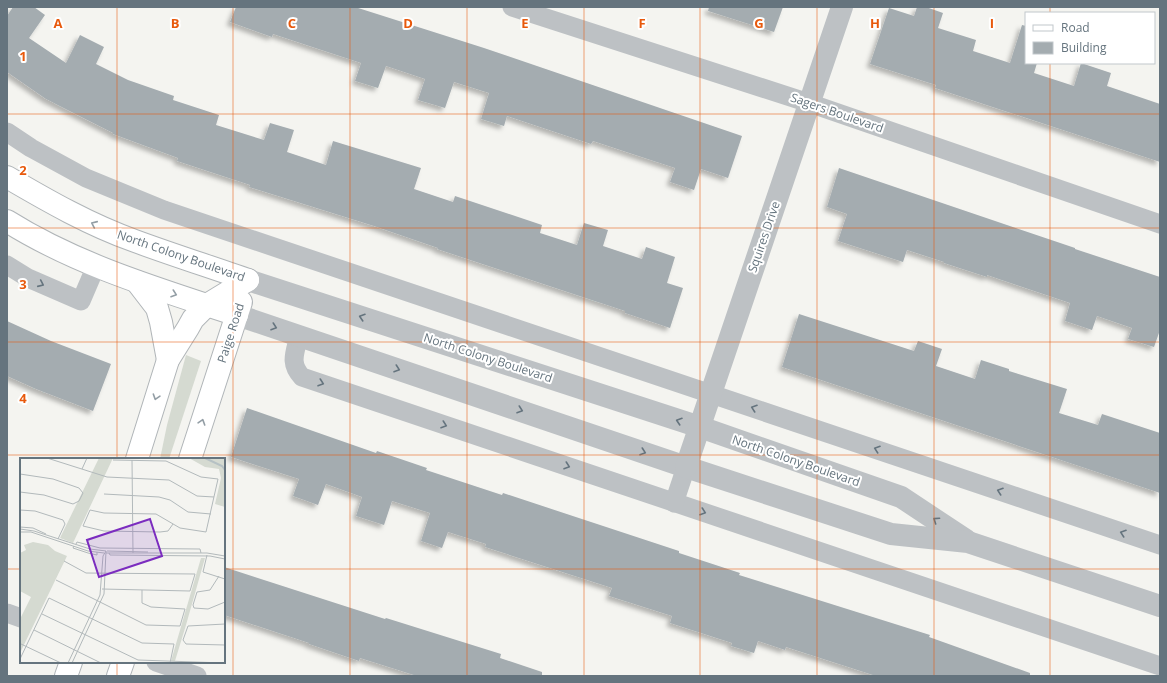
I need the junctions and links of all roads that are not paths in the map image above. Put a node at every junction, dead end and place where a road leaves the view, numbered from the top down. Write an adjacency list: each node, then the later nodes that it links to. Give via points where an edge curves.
1 (512, 7): 3 (street, Sagers Boulevard)
2 (842, 7): 3 (street, Squires Drive)
3 (809, 103): 7 (street, Sagers Boulevard); 16 (street, Squires Drive)
4 (7, 132): 16 (street, via 86,178 164,210)
5 (7, 177): 10 (main road, North Colony Boulevard, one-way to 5, via 134,241 90,222)
6 (7, 220): 9 (main road, North Colony Boulevard, via 80,260)
7 (1160, 224)
8 (7, 265): 9 (street, one-way to 9, via 28,278 81,301)
9 (96, 266): 11 (main road, North Colony Boulevard)
10 (248, 280): 12 (main road, Paige Road); 13 (main road, Paige Road); 17 (street, North Colony Boulevard, one-way to 10)
11 (137, 282): 12 (main road, North Colony Boulevard, one-way to 12); 15 (main road, via 157,308)
12 (207, 305): 13 (main road, North Colony Boulevard); 15 (main road, Paige Road, via 193,319)
13 (237, 315): 14 (street, North Colony Boulevard, one-way to 14); 19 (main road, Paige Road, one-way to 13)
14 (299, 336): 20 (street, North Colony Boulevard, one-way to 20); 21 (street, one-way to 21, via 293,360 296,370 302,377)
15 (168, 360): 18 (main road, Paige Road, one-way to 18)
16 (712, 393): 17 (street, Squires Drive); 23 (street, one-way to 16)
17 (700, 427): 20 (street, Squires Drive); 22 (street, North Colony Boulevard, one-way to 17, via 901,497)
18 (137, 458)
19 (190, 458)
20 (686, 467): 21 (street); 22 (street, North Colony Boulevard, via 891,534)
21 (674, 503): 30 (street, one-way to 30)
22 (968, 542): 24 (street, North Colony Boulevard)
23 (1160, 545)
24 (1160, 606)
25 (7, 613): 26 (street)
26 (20, 618)
27 (71, 663): 31 (main road)
28 (123, 663): 32 (main road)
29 (159, 663): 33 (street)
30 (1160, 666)
31 (66, 676)
32 (118, 676)
33 (197, 676)

